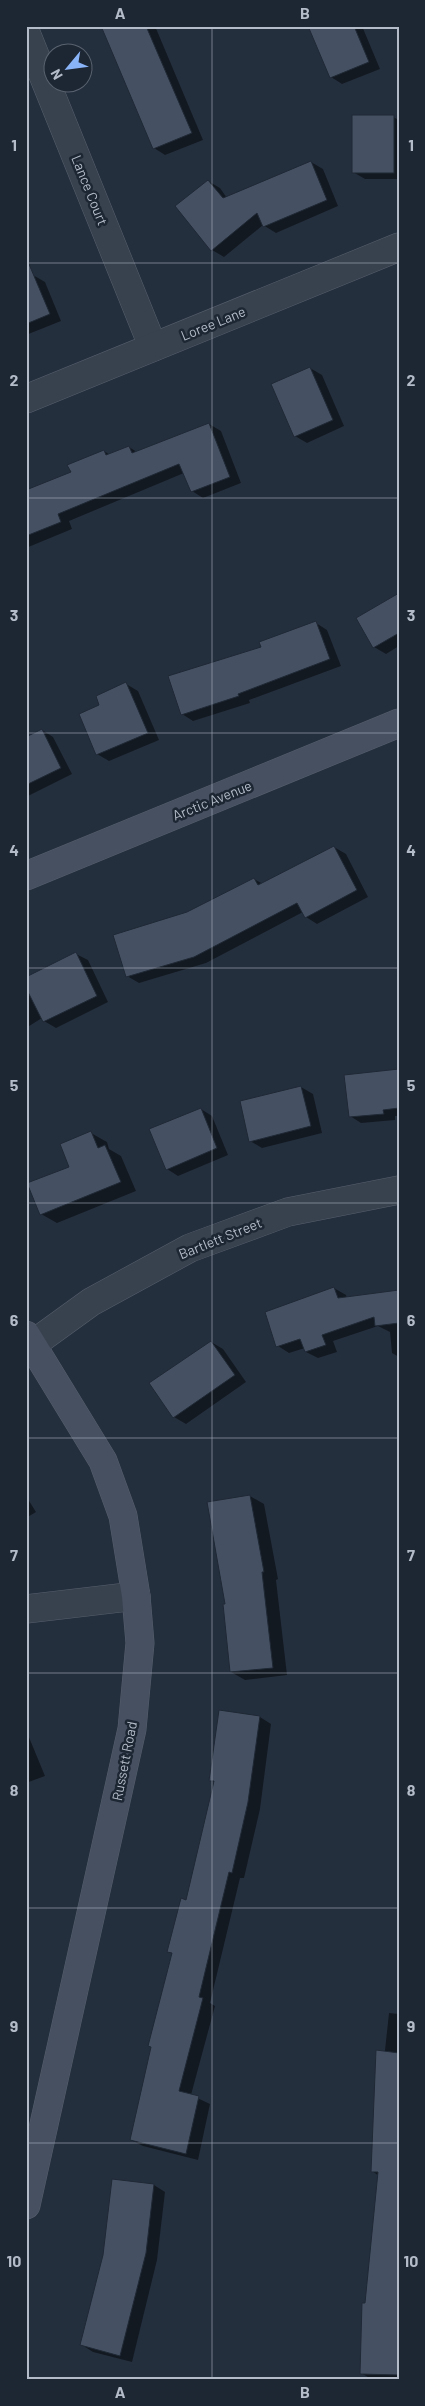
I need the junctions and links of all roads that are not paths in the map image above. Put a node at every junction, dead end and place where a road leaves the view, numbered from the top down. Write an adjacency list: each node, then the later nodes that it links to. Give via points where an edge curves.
1 (26, 33): 3 (street, Lance Court)
2 (399, 247): 3 (street, Loree Lane)
3 (153, 347): 4 (street, Loree Lane)
4 (26, 399)
5 (399, 724): 6 (street, Arctic Avenue)
6 (26, 876)
7 (399, 1190): 8 (street, Bartlett Street, via 288,1212 190,1248)
8 (29, 1339): 9 (street, Russett Road, via 103,1461 123,1516)
9 (136, 1596): 10 (street); 11 (street, Russett Road, via 140,1643 132,1729)
10 (26, 1609)
11 (26, 2205)

